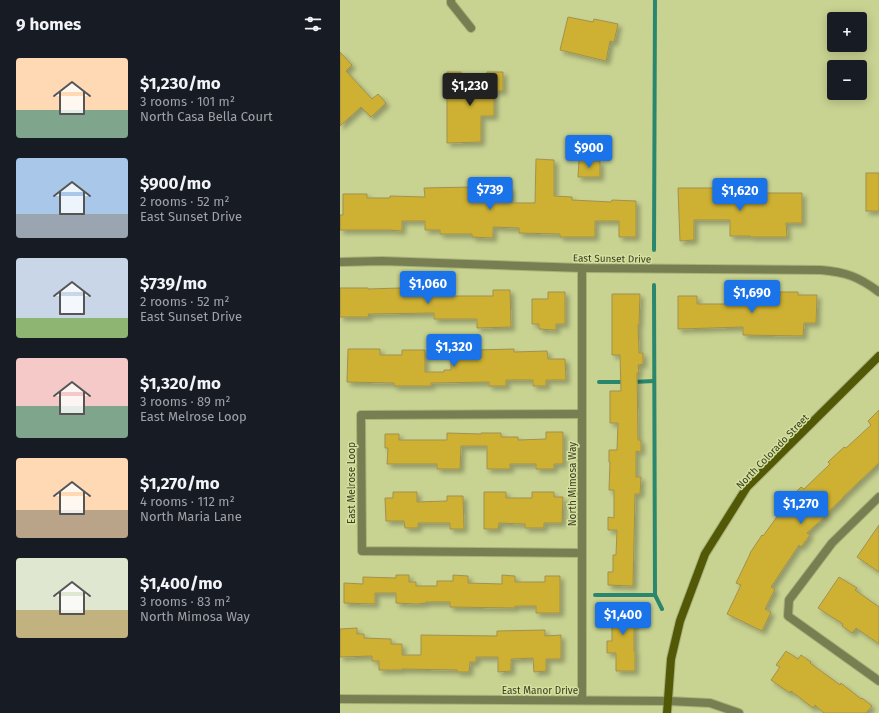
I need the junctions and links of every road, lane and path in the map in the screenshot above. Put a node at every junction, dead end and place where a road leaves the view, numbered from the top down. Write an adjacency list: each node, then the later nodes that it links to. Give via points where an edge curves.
1 (451, 0): 2 (street)
2 (471, 28)
3 (340, 262): 4 (street, East Sunset Drive, via 382,261)
4 (582, 268): 5 (street, East Sunset Drive, via 834,271 849,274); 7 (street, North Mimosa Way)
5 (879, 292)
6 (879, 356): 13 (street, North Colorado Street, via 747,488 705,554 680,621 670,659)
7 (582, 414): 9 (street, North Mimosa Way); 9 (street, East Melrose Loop, via 361,415 362,551)
8 (878, 500): 10 (street, via 832,543 790,600 788,616)
9 (582, 554): 12 (street, North Mimosa Way)
10 (879, 682)
11 (340, 699): 12 (street, East Manor Drive)
12 (582, 700): 13 (street, East Manor Drive)
13 (668, 701): 14 (street, North Colorado Street); 15 (street, East Manor Drive, via 710,703)
14 (667, 713)
15 (739, 713)

